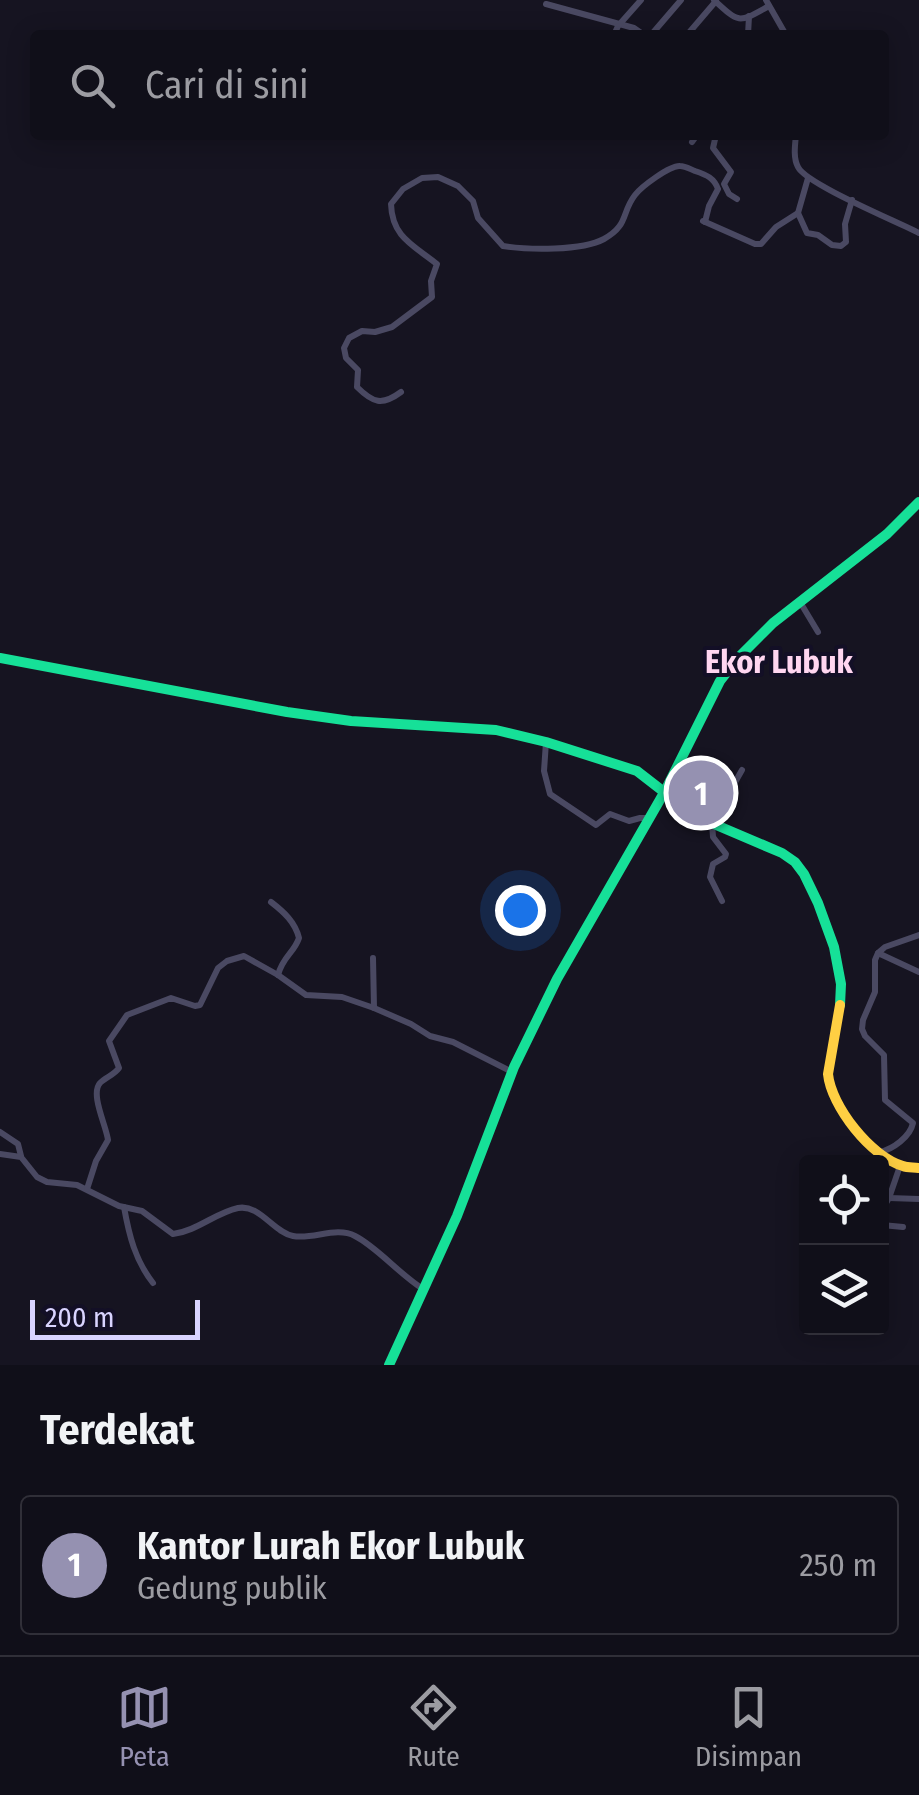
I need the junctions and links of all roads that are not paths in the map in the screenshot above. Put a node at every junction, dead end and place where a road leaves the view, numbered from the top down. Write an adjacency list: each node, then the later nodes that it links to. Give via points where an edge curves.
1 (641, 0): 7 (street)
2 (682, 0): 10 (street)
3 (715, 1): 6 (street, via 734,18); 11 (street)
4 (768, 3): 6 (street); 13 (street)
5 (546, 4): 7 (street)
6 (749, 16): 12 (street)
7 (618, 26): 8 (street); 9 (street)
8 (616, 30)
9 (636, 30)
10 (652, 30)
11 (691, 30)
12 (748, 30)
13 (783, 30)
14 (715, 140): 17 (street, via 713,148 731,172 724,184)
15 (796, 140): 16 (street, via 796,164)
16 (808, 178): 18 (street); 19 (street)
17 (737, 199)
18 (852, 200): 19 (street, via 841,246 805,231); 20 (street)
19 (798, 213): 21 (street, via 758,245 703,221 716,183 678,165 634,195 608,237 590,246 514,248 493,236 458,186 422,178 391,204 392,220 398,234 437,264 432,297 392,327 348,338 344,348 358,370 357,386 369,399)
20 (919, 234)
21 (400, 392)
22 (919, 502): 23 (main road)
23 (800, 601): 24 (street); 28 (main road, via 720,681)
24 (818, 632)
25 (0, 658): 26 (main road, via 287,712 496,730)
26 (546, 742): 28 (main road, via 637,771); 29 (street, via 550,794 596,824 610,814)
27 (742, 770): 30 (street)
28 (665, 791): 29 (main road); 30 (main road)
29 (649, 818): 39 (main road)
30 (712, 823): 31 (street, via 726,854 710,877); 41 (main road, via 782,853 804,874 834,946 841,984 829,1084 846,1117)
31 (722, 901)
32 (271, 902): 37 (street, via 299,938)
33 (919, 935): 34 (street)
34 (878, 953): 36 (street); 41 (street, via 875,992 862,1029 884,1054 885,1100 913,1124 892,1148)
35 (372, 958): 38 (street)
36 (919, 972)
37 (278, 975): 38 (street, via 304,994 346,997); 46 (street, via 237,957 218,968 200,1005 171,998 125,1018 108,1040 118,1070 96,1090 108,1140)
38 (374, 1008): 39 (street)
39 (512, 1072): 53 (main road)
40 (0, 1132): 43 (street, via 18,1144)
41 (878, 1152): 44 (main road)
42 (0, 1154): 43 (street)
43 (20, 1156): 46 (street, via 47,1182)
44 (900, 1166): 45 (main road); 47 (street)
45 (919, 1168)
46 (87, 1189): 49 (street)
47 (890, 1198): 48 (street)
48 (919, 1199)
49 (124, 1207): 52 (street, via 134,1250); 53 (street, via 142,1211 173,1234 239,1208 292,1236 345,1232)
50 (889, 1226): 51 (street)
51 (902, 1227)
52 (153, 1283)
53 (424, 1289): 54 (main road)
54 (389, 1365)

